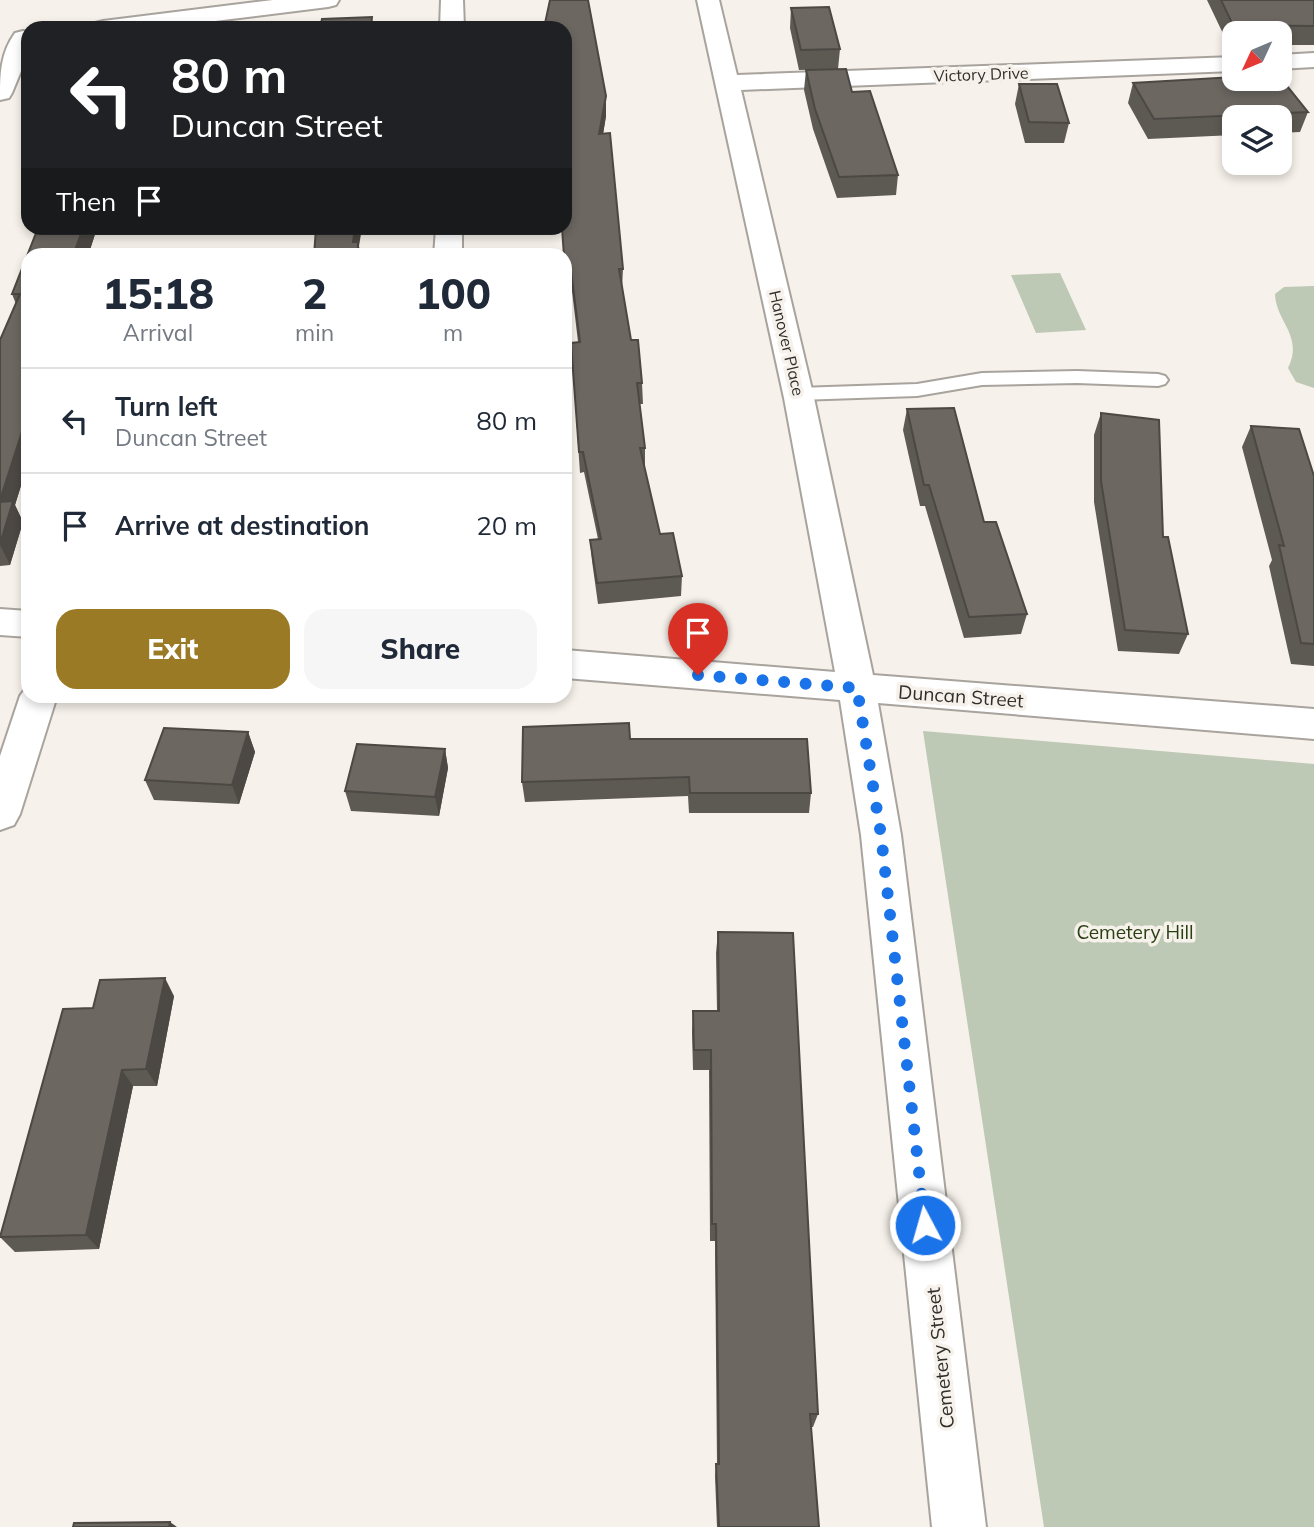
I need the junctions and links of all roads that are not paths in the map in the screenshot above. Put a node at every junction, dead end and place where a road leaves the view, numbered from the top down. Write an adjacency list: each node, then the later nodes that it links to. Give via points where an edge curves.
1 (328, 0): 4 (street)
2 (452, 0): 5 (street)
3 (708, 0): 10 (street, Hanover Place)
4 (159, 21)
5 (452, 21)
6 (17, 39): 11 (street)
7 (1314, 60): 8 (street)
8 (1292, 61)
9 (1222, 64): 10 (street, Victory Drive)
10 (727, 83): 13 (street, Hanover Place)
11 (0, 93)
12 (1158, 380): 13 (lane, via 982,379 918,390)
13 (798, 394): 17 (street, Hanover Place)
14 (0, 622): 15 (street)
15 (21, 624)
16 (572, 665): 17 (street, Duncan Street)
17 (857, 688): 19 (street, Duncan Street); 21 (street, Cemetery Street, via 881,835)
18 (37, 703): 20 (street)
19 (1314, 724)
20 (0, 814)
21 (959, 1527)

